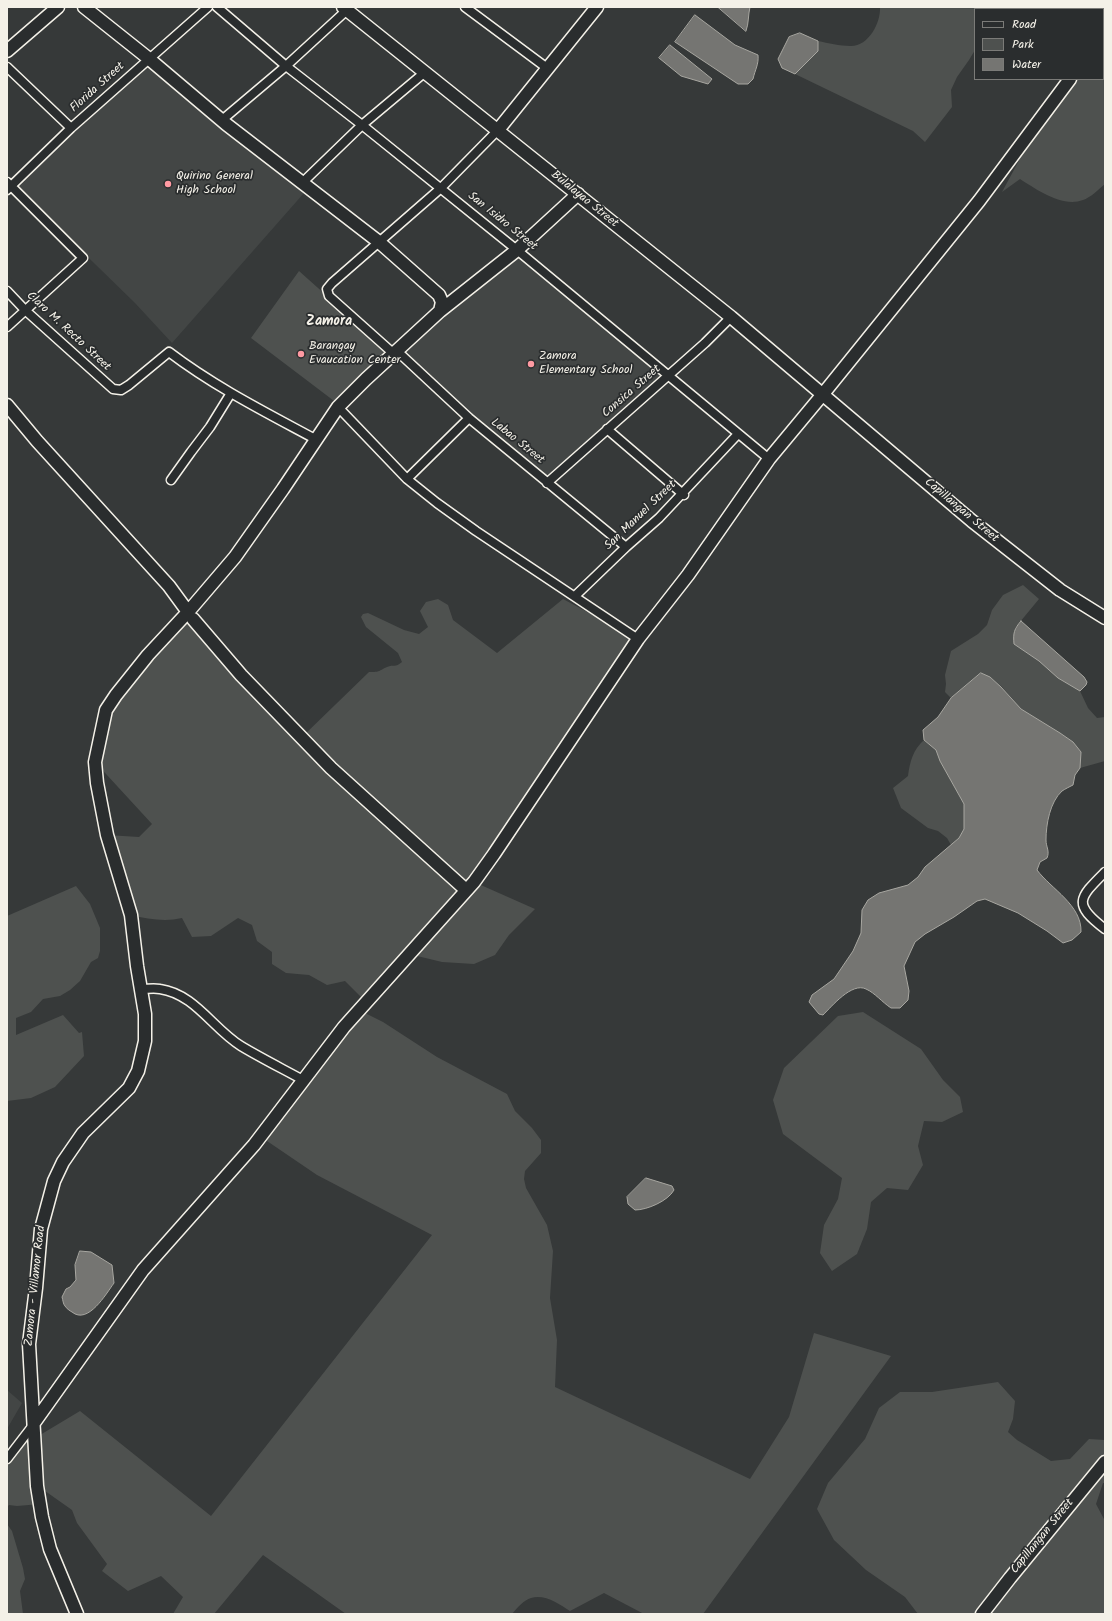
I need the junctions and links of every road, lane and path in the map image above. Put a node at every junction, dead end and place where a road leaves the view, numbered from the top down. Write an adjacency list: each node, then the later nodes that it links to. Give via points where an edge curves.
1 (58, 7): 8 (street)
2 (84, 7): 9 (street)
3 (208, 7): 9 (street, Florida Street)
4 (217, 7): 10 (street, San Isidro Street)
5 (465, 7): 12 (street)
6 (597, 7): 12 (street)
7 (345, 9): 10 (street); 13 (street, Bulalayao Street)
8 (7, 52)
9 (148, 58): 15 (street); 17 (street, Florida Street)
10 (286, 66): 15 (street); 16 (street, San Isidro Street)
11 (7, 67): 17 (street)
12 (547, 68): 18 (street)
13 (424, 73): 16 (street); 18 (street, Bulalayao Street)
14 (1069, 80): 33 (street, via 979,201)
15 (222, 120): 19 (street)
16 (362, 124): 19 (street); 21 (street, San Isidro Street)
17 (71, 128): 20 (street, Florida Street)
18 (498, 130): 21 (street); 22 (street, Bulalayao Street)
19 (302, 183): 23 (street)
20 (8, 186): 26 (street, via 82,258)
21 (441, 188): 23 (street); 24 (street, San Isidro Street)
22 (578, 194): 24 (street, Zamora - Villamor Road); 28 (street, Bulalayao Street)
23 (379, 242): 27 (street, via 439,295 442,302); 30 (street, Labao Street, via 332,283 327,292)
24 (518, 250): 27 (street, Zamora - Villamor Road); 31 (street, San Isidro Street)
25 (7, 291): 26 (street, Claro M. Recto Street)
26 (25, 310): 29 (street); 32 (street, Claro M. Recto Street, via 113,389 121,390 129,385 170,352)
27 (440, 311): 30 (street, Zamora - Villamor Road)
28 (731, 318): 31 (street, Consica Street); 33 (street, Bulalayao Street)
29 (7, 327)
30 (396, 352): 35 (street, Zamora - Villamor Road); 36 (street, Labao Street)
31 (667, 376): 37 (street, Consica Street); 38 (street, San Isidro Street)
32 (231, 393): 39 (street); 42 (street, via 210,427)
33 (823, 394): 40 (street); 48 (street, Capillangan Street, via 972,521 1060,590)
34 (7, 405): 47 (street, via 164,580)
35 (338, 407): 39 (street, Zamora - Villamor Road); 41 (street)
36 (469, 418): 41 (street); 43 (street, Labao Street)
37 (608, 429): 43 (street, Consica Street); 44 (street)
38 (738, 434): 40 (street, San Isidro Street); 44 (street, San Manuel Street)
39 (316, 440): 47 (street, Zamora - Villamor Road, via 235,557)
40 (769, 459): 49 (street)
41 (407, 479): 46 (street, via 476,531)
42 (171, 480)
43 (547, 483): 45 (street, Labao Street)
44 (683, 494): 45 (street, San Manuel Street)
45 (626, 547): 46 (street, San Manuel Street)
46 (575, 596): 49 (street)
47 (191, 615): 51 (street, via 241,676 331,768); 53 (street, Zamora - Villamor Road, via 148,655 106,710 95,762 108,835 131,915)
48 (1105, 618)
49 (638, 640): 51 (street, via 494,854)
50 (1105, 872): 52 (street, via 1085,893 1082,901 1089,915)
51 (466, 890): 54 (street, via 344,1027)
52 (1105, 929)
53 (142, 989): 54 (street, via 159,988 191,1002 241,1046); 55 (street, Zamora - Villamor Road, via 146,1014 145,1041 138,1071 129,1088 83,1133 62,1162 41,1229 29,1344)
54 (303, 1080): 55 (street, via 254,1145 143,1270)
55 (34, 1423): 56 (street); 58 (street, Zamora - Villamor Road, via 37,1486 42,1517 50,1549)
56 (7, 1459)
57 (1105, 1462): 59 (street, Capillangan Street)
58 (77, 1614)
59 (982, 1614)

